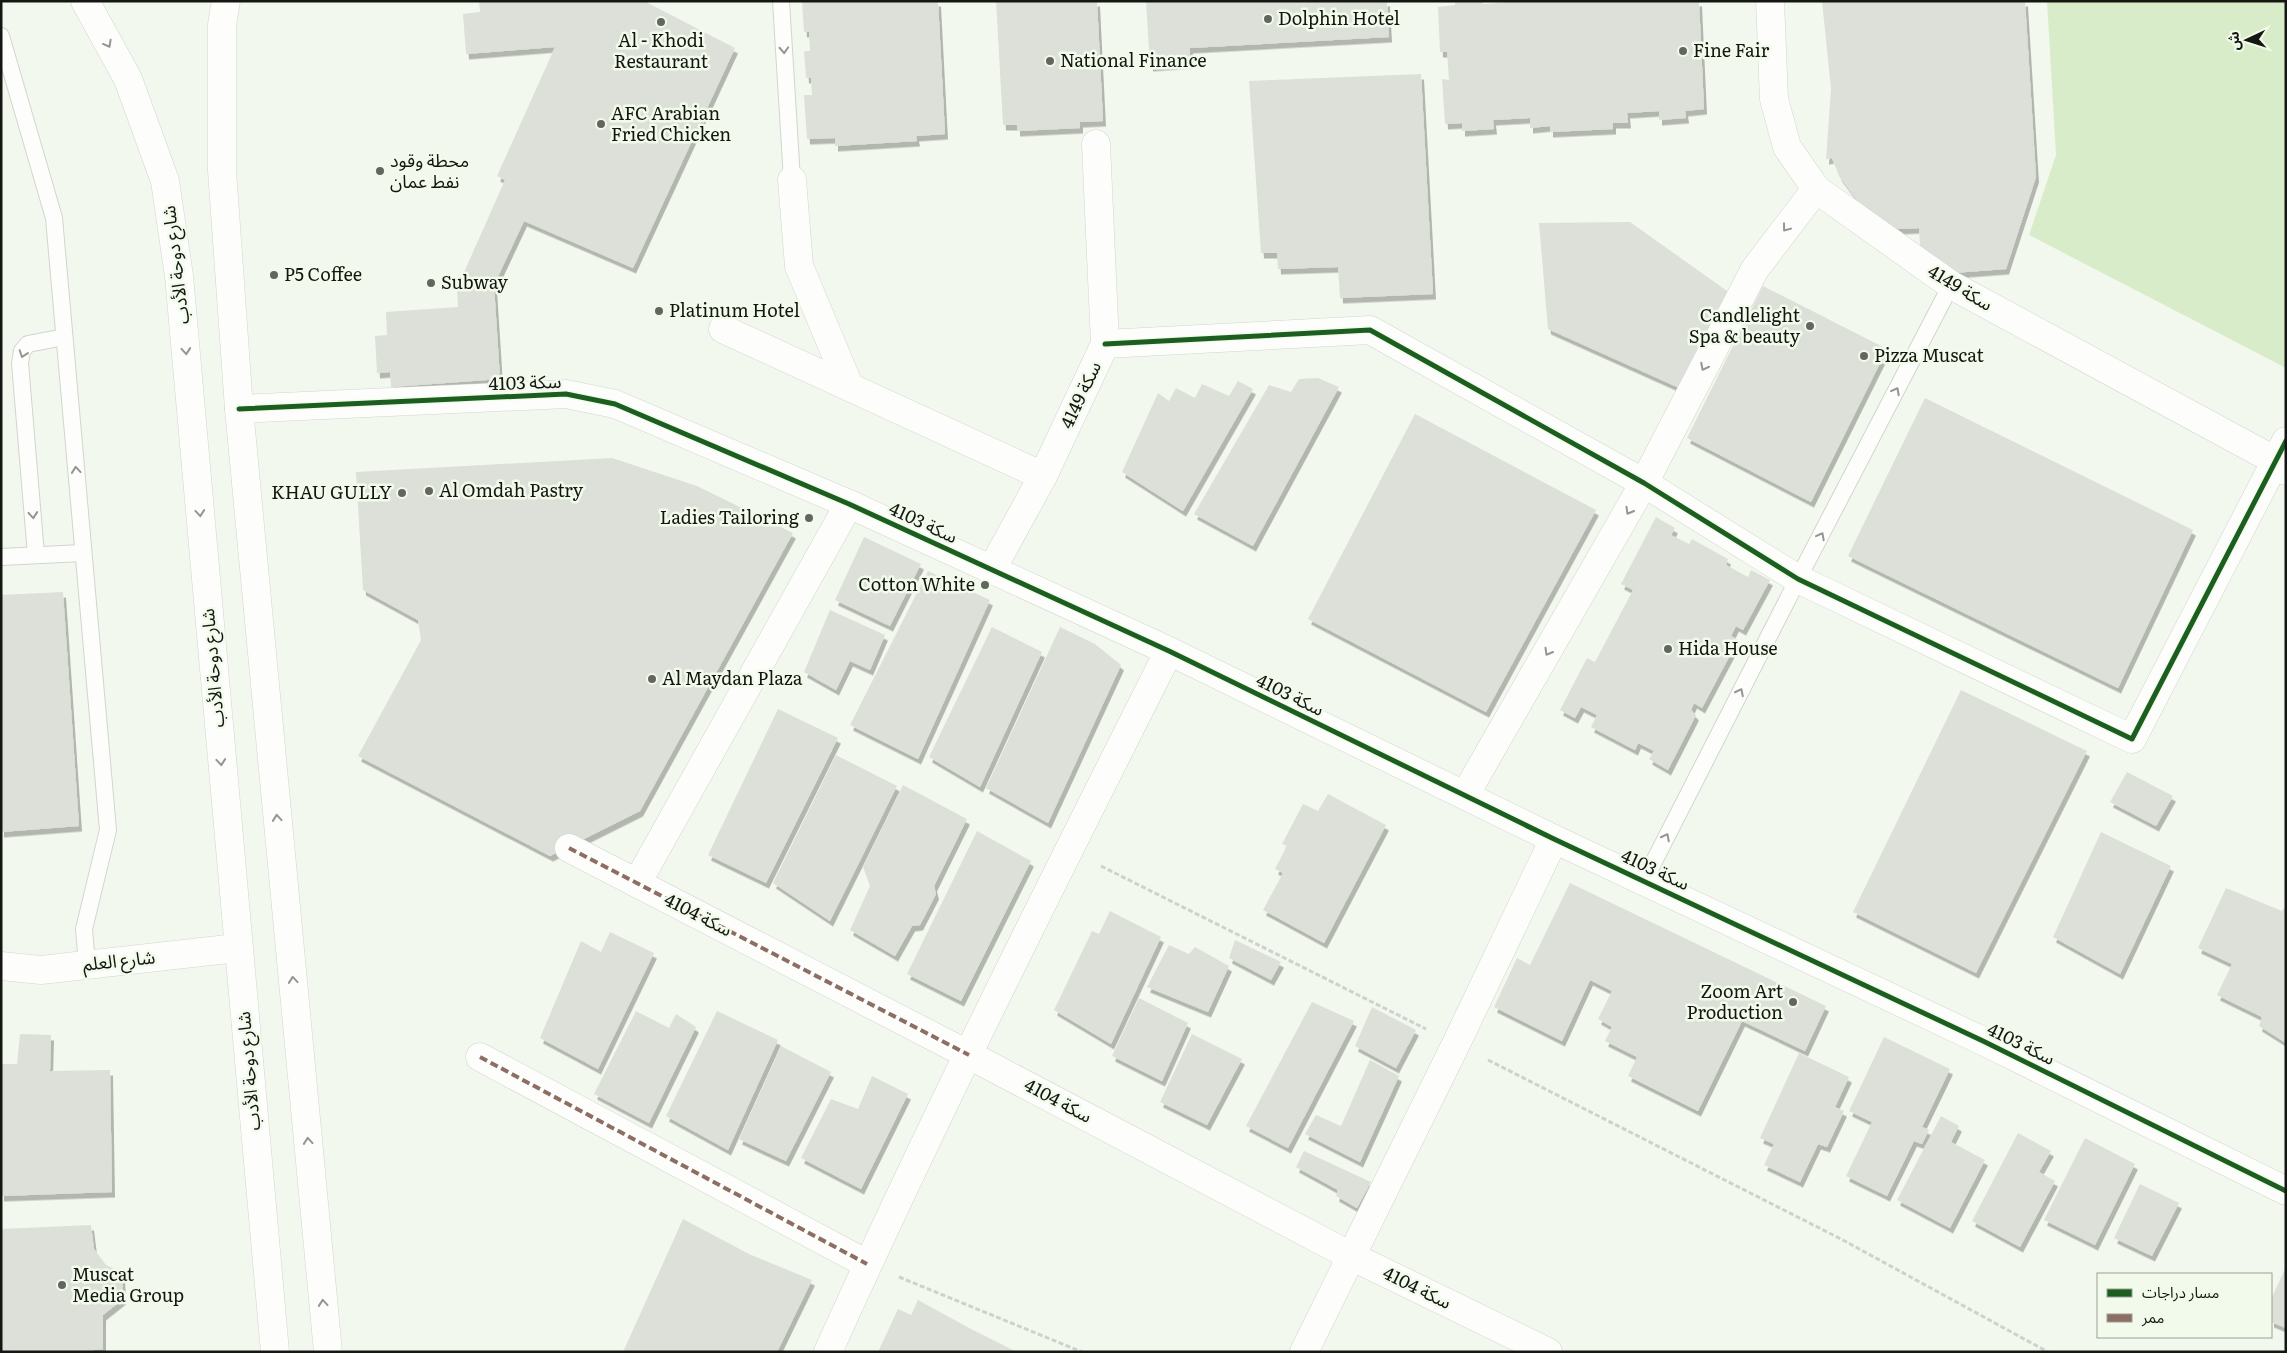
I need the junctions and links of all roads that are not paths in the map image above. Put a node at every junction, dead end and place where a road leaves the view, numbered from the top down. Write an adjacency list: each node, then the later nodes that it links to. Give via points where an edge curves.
1 (85, 1): 30 (street, شارع دوحة الأدب, one-way to 30, via 128,79 165,181 179,276)
2 (226, 1): 14 (street, via 222,25 222,170)
3 (781, 1): 7 (lane, one-way to 7)
4 (1770, 1): 8 (street, سكة 4149, via 1774,99 1787,147)
5 (1, 36): 11 (lane, via 54,218)
6 (1096, 144): 12 (street, سكة 4149)
7 (792, 180): 13 (street, via 799,266)
8 (1816, 189): 9 (street, سكة 4149); 17 (street, one-way to 17, via 1755,269)
9 (1951, 286): 15 (street, سكة 4149); 23 (lane, one-way to 9)
10 (723, 329): 13 (street)
11 (64, 338): 19 (lane, one-way to 11); 20 (lane, one-way to 20, via 28,344 22,351 20,362)
12 (1105, 344): 16 (street, سكة 4149); 17 (street, via 1370,330)
13 (849, 386): 16 (street)
14 (239, 410): 18 (street, سكة 4103, via 566,394 615,404); 39 (street, one-way to 14)
15 (2282, 457): 23 (street, via 2132,739)
16 (1043, 476): 22 (street, سكة 4149)
17 (1644, 483): 23 (street); 25 (street, one-way to 25)
18 (849, 504): 22 (street, سكة 4103); 29 (street)
19 (83, 553): 20 (lane); 31 (lane, via 108,830 84,929)
20 (36, 556): 21 (lane)
21 (1, 557)
22 (992, 569): 24 (street, سكة 4103)
23 (1798, 579): 28 (lane, one-way to 23)
24 (1169, 651): 25 (street, سكة 4103); 33 (street)
25 (1465, 796): 26 (street, سكة 4103)
26 (1554, 839): 28 (street, سكة 4103); 36 (street)
27 (569, 848): 29 (street, سكة 4104)
28 (1644, 880): 35 (street, سكة 4103, via 1983,1041)
29 (637, 883): 33 (street, سكة 4104)
30 (237, 948): 31 (street, شارع العلم); 38 (street, شارع دوحة الأدب)
31 (87, 965): 32 (street, شارع العلم, via 41,970)
32 (1, 966)
33 (969, 1055): 36 (street, سكة 4104); 37 (street)
34 (480, 1057): 37 (street)
35 (2286, 1191)
36 (1352, 1256): 41 (street); 42 (street, سكة 4104)
37 (867, 1264): 40 (street)
38 (274, 1352)
39 (328, 1352)
40 (828, 1352)
41 (1304, 1352)
42 (1548, 1352)

